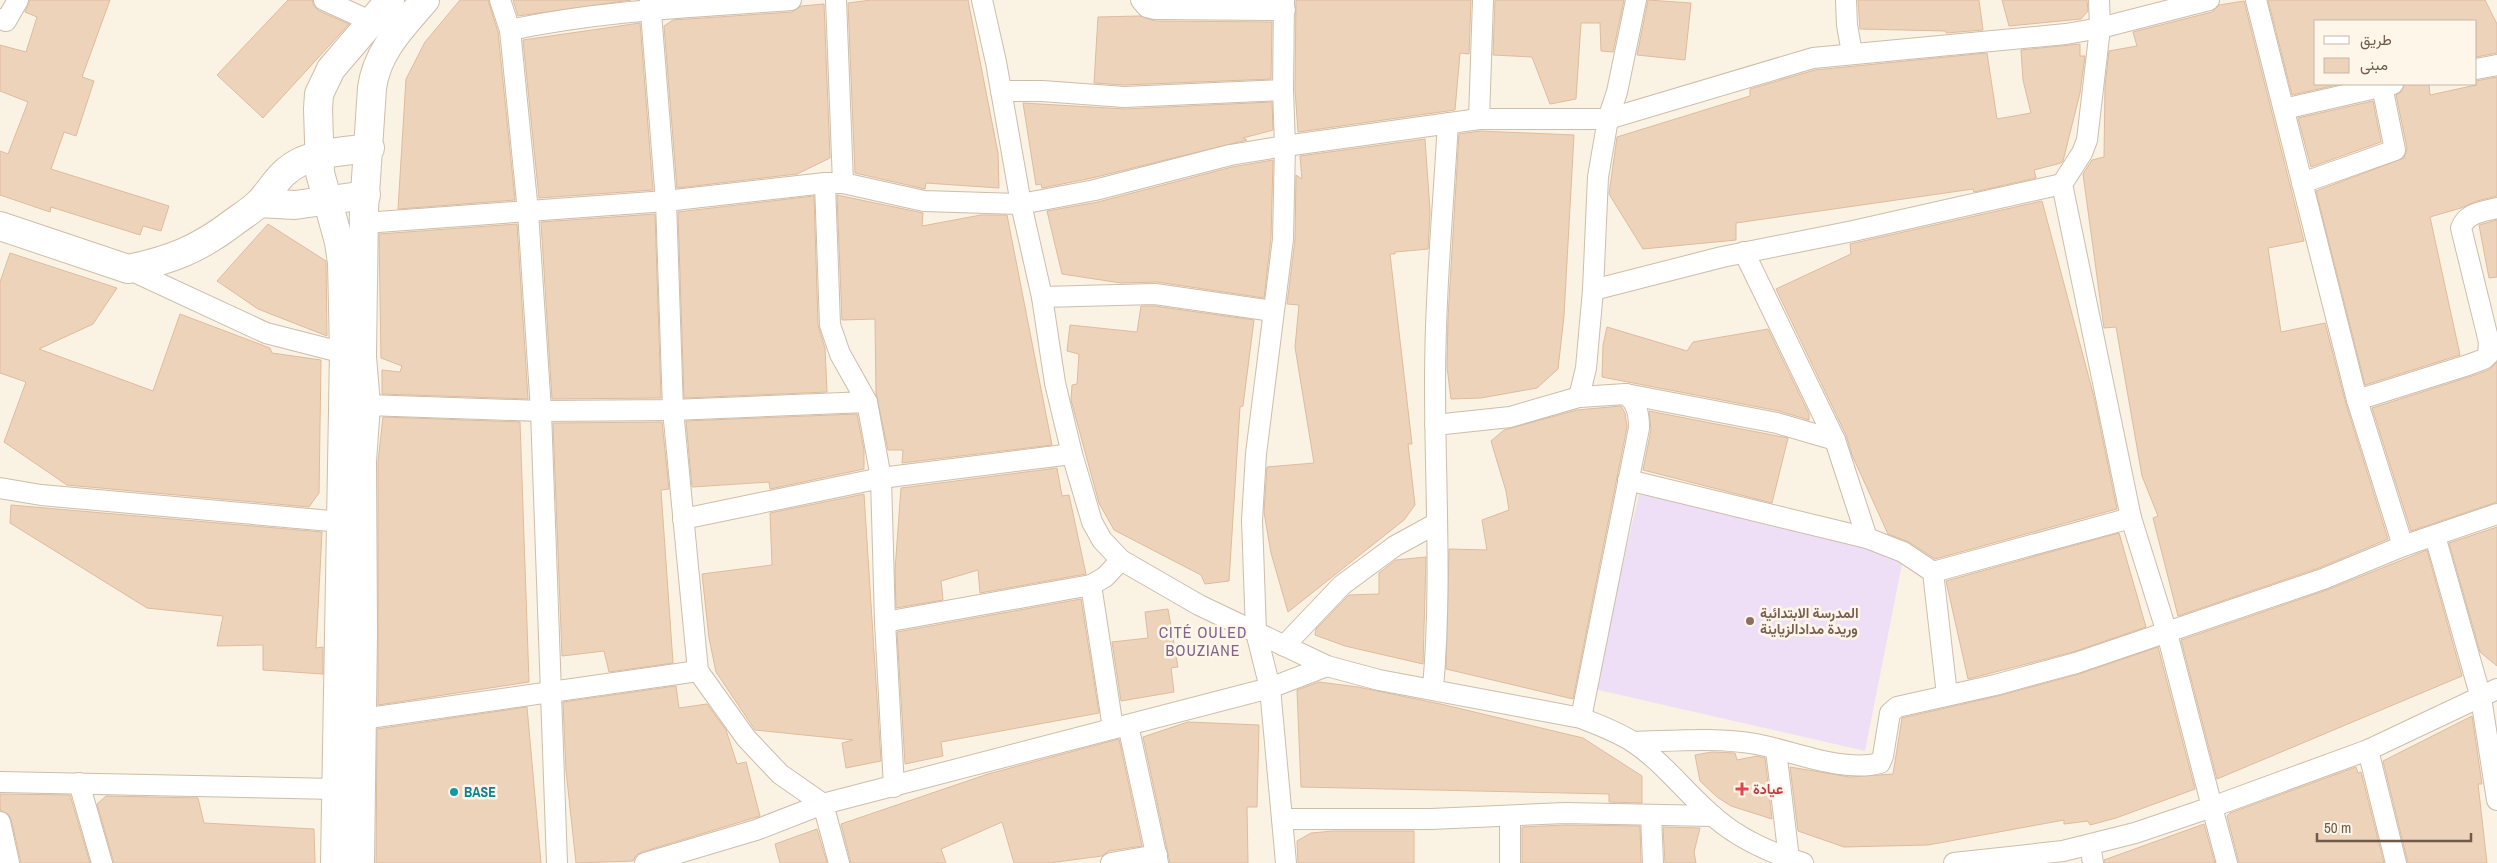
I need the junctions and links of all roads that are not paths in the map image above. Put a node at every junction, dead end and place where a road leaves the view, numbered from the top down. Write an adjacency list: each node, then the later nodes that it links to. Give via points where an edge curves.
1 (18, 0): 19 (street)
2 (324, 0): 18 (street)
3 (390, 0): 18 (street)
4 (425, 0): 33 (street, via 388,42 377,66 372,88)
5 (500, 0): 21 (street)
6 (791, 0): 16 (street)
7 (836, 0): 35 (street)
8 (982, 0): 26 (street)
9 (1141, 0): 17 (street, via 1147,7 1155,9)
10 (1483, 0): 29 (street)
11 (1636, 0): 30 (street, via 1617,92)
12 (1846, 0): 22 (street)
13 (2098, 0): 20 (street)
14 (2209, 0): 20 (street)
15 (2256, 0): 28 (street)
16 (650, 5): 21 (street); 40 (street)
17 (1284, 5): 27 (street)
18 (370, 21): 34 (street, via 331,69 319,94)
19 (2, 25)
20 (2100, 28): 22 (street, via 1981,44); 37 (street, via 2087,140)
21 (510, 30): 44 (street)
22 (1852, 53): 30 (street, via 1791,64)
23 (2497, 65): 24 (street)
24 (2477, 68)
25 (2388, 85): 28 (street); 36 (street, via 2395,150)
26 (1001, 90): 27 (street, via 1124,97); 42 (street)
27 (1284, 90): 32 (street)
28 (2284, 109): 36 (street)
29 (1479, 119): 30 (street); 31 (street)
30 (1608, 119): 49 (street, via 1598,177)
31 (1448, 122): 32 (street); 60 (street, via 1435,338)
32 (1285, 146): 42 (street, via 1230,155 1094,190); 51 (street, via 1283,239)
33 (370, 148): 34 (street); 38 (street)
34 (319, 156): 39 (street); 41 (street, via 280,176)
35 (834, 183): 40 (street); 42 (street, via 924,201); 56 (street, via 830,325 840,354)
36 (2302, 183): 55 (street)
37 (2062, 184): 47 (street); 67 (street)
38 (366, 195): 39 (street); 45 (street)
39 (326, 201): 41 (street, via 281,206); 52 (street, via 337,233 342,262)
40 (666, 201): 44 (street); 58 (street)
41 (259, 203): 48 (street, via 212,239 188,252)
42 (1021, 204): 50 (street)
43 (2497, 208): 55 (street, via 2470,215 2461,228 2488,342 2488,354 2468,365)
44 (528, 212): 45 (street); 59 (street)
45 (364, 222): 57 (street, via 362,357)
46 (0, 226): 48 (street)
47 (1744, 252): 49 (street); 61 (street)
48 (128, 269): 52 (street, via 266,332)
49 (1593, 290): 54 (street)
50 (1042, 297): 51 (street, via 1155,294); 62 (street, via 1055,383)
51 (1273, 311): 78 (street, via 1252,520)
52 (344, 352): 69 (street)
53 (1626, 394): 54 (street); 61 (street, via 1777,423); 64 (street, via 1633,400 1639,418)
54 (1580, 397): 60 (street, via 1510,417)
55 (2357, 400): 73 (street)
56 (867, 402): 58 (street); 63 (street)
57 (366, 405): 59 (street); 89 (street, via 362,461)
58 (673, 410): 59 (street); 68 (street)
59 (541, 411): 85 (street)
60 (1435, 425): 70 (street)
61 (1835, 440): 72 (street)
62 (1072, 454): 63 (street); 74 (street, via 1092,522 1102,540)
63 (881, 478): 68 (street); 77 (street)
64 (1628, 480): 72 (street); 88 (street)
65 (0, 488): 69 (street, via 40,495)
66 (2497, 514): 71 (street)
67 (2131, 518): 75 (street); 79 (street)
68 (683, 519): 82 (street)
69 (342, 522): 97 (street)
70 (1438, 523): 80 (street, via 1395,546 1342,585); 84 (street)
71 (2434, 536): 73 (street); 86 (street)
72 (1867, 538): 75 (street, via 1903,552)
73 (2403, 546): 79 (street, via 2323,579)
74 (1121, 560): 76 (street, via 1105,578); 78 (street, via 1199,605)
75 (1933, 572): 87 (street)
76 (1091, 585): 77 (street); 90 (street)
77 (885, 622): 96 (street)
78 (1256, 632): 80 (street); 83 (street)
79 (2167, 634): 87 (street, via 2076,663); 100 (street)
80 (1284, 646): 81 (street)
81 (1327, 666): 83 (street); 84 (street, via 1379,680)
82 (698, 671): 85 (street); 99 (street, via 746,738 780,774)
83 (1270, 688): 90 (street); 104 (street)
84 (1433, 688): 88 (street)
85 (552, 690): 89 (street); 113 (street)
86 (2489, 694): 93 (street); 98 (street)
87 (1947, 695): 92 (street, via 1890,712 1880,763 1853,766)
88 (1581, 718): 91 (street)
89 (362, 719): 112 (street)
90 (1120, 726): 96 (street); 107 (street)
91 (1633, 742): 92 (street, via 1721,740 1757,744); 103 (street)
92 (1776, 750): 108 (street)
93 (2368, 750): 100 (street); 122 (street)
94 (0, 782): 95 (street)
95 (79, 783): 97 (street); 110 (street)
96 (894, 787): 99 (street)
97 (336, 789): 111 (street)
98 (2497, 800)
99 (823, 804): 114 (street, via 756,830); 115 (street)
100 (2212, 807): 106 (street, via 2135,833); 121 (street)
101 (1651, 815): 102 (street, via 1565,813); 103 (street); 119 (street)
102 (1510, 816): 104 (street); 118 (street)
103 (1713, 816): 108 (street, via 1751,842)
104 (1282, 819): 117 (street)
105 (0, 822): 109 (street)
106 (2091, 854): 120 (street, via 2063,851)
107 (1157, 859): 116 (street)
108 (1796, 861)
109 (9, 863)
110 (102, 863)
111 (335, 863)
112 (360, 863)
113 (557, 863)
114 (644, 863)
115 (838, 863)
116 (1111, 863)
117 (1286, 863)
118 (1510, 863)
119 (1653, 863)
120 (1954, 863)
121 (2227, 863)
122 (2396, 863)

